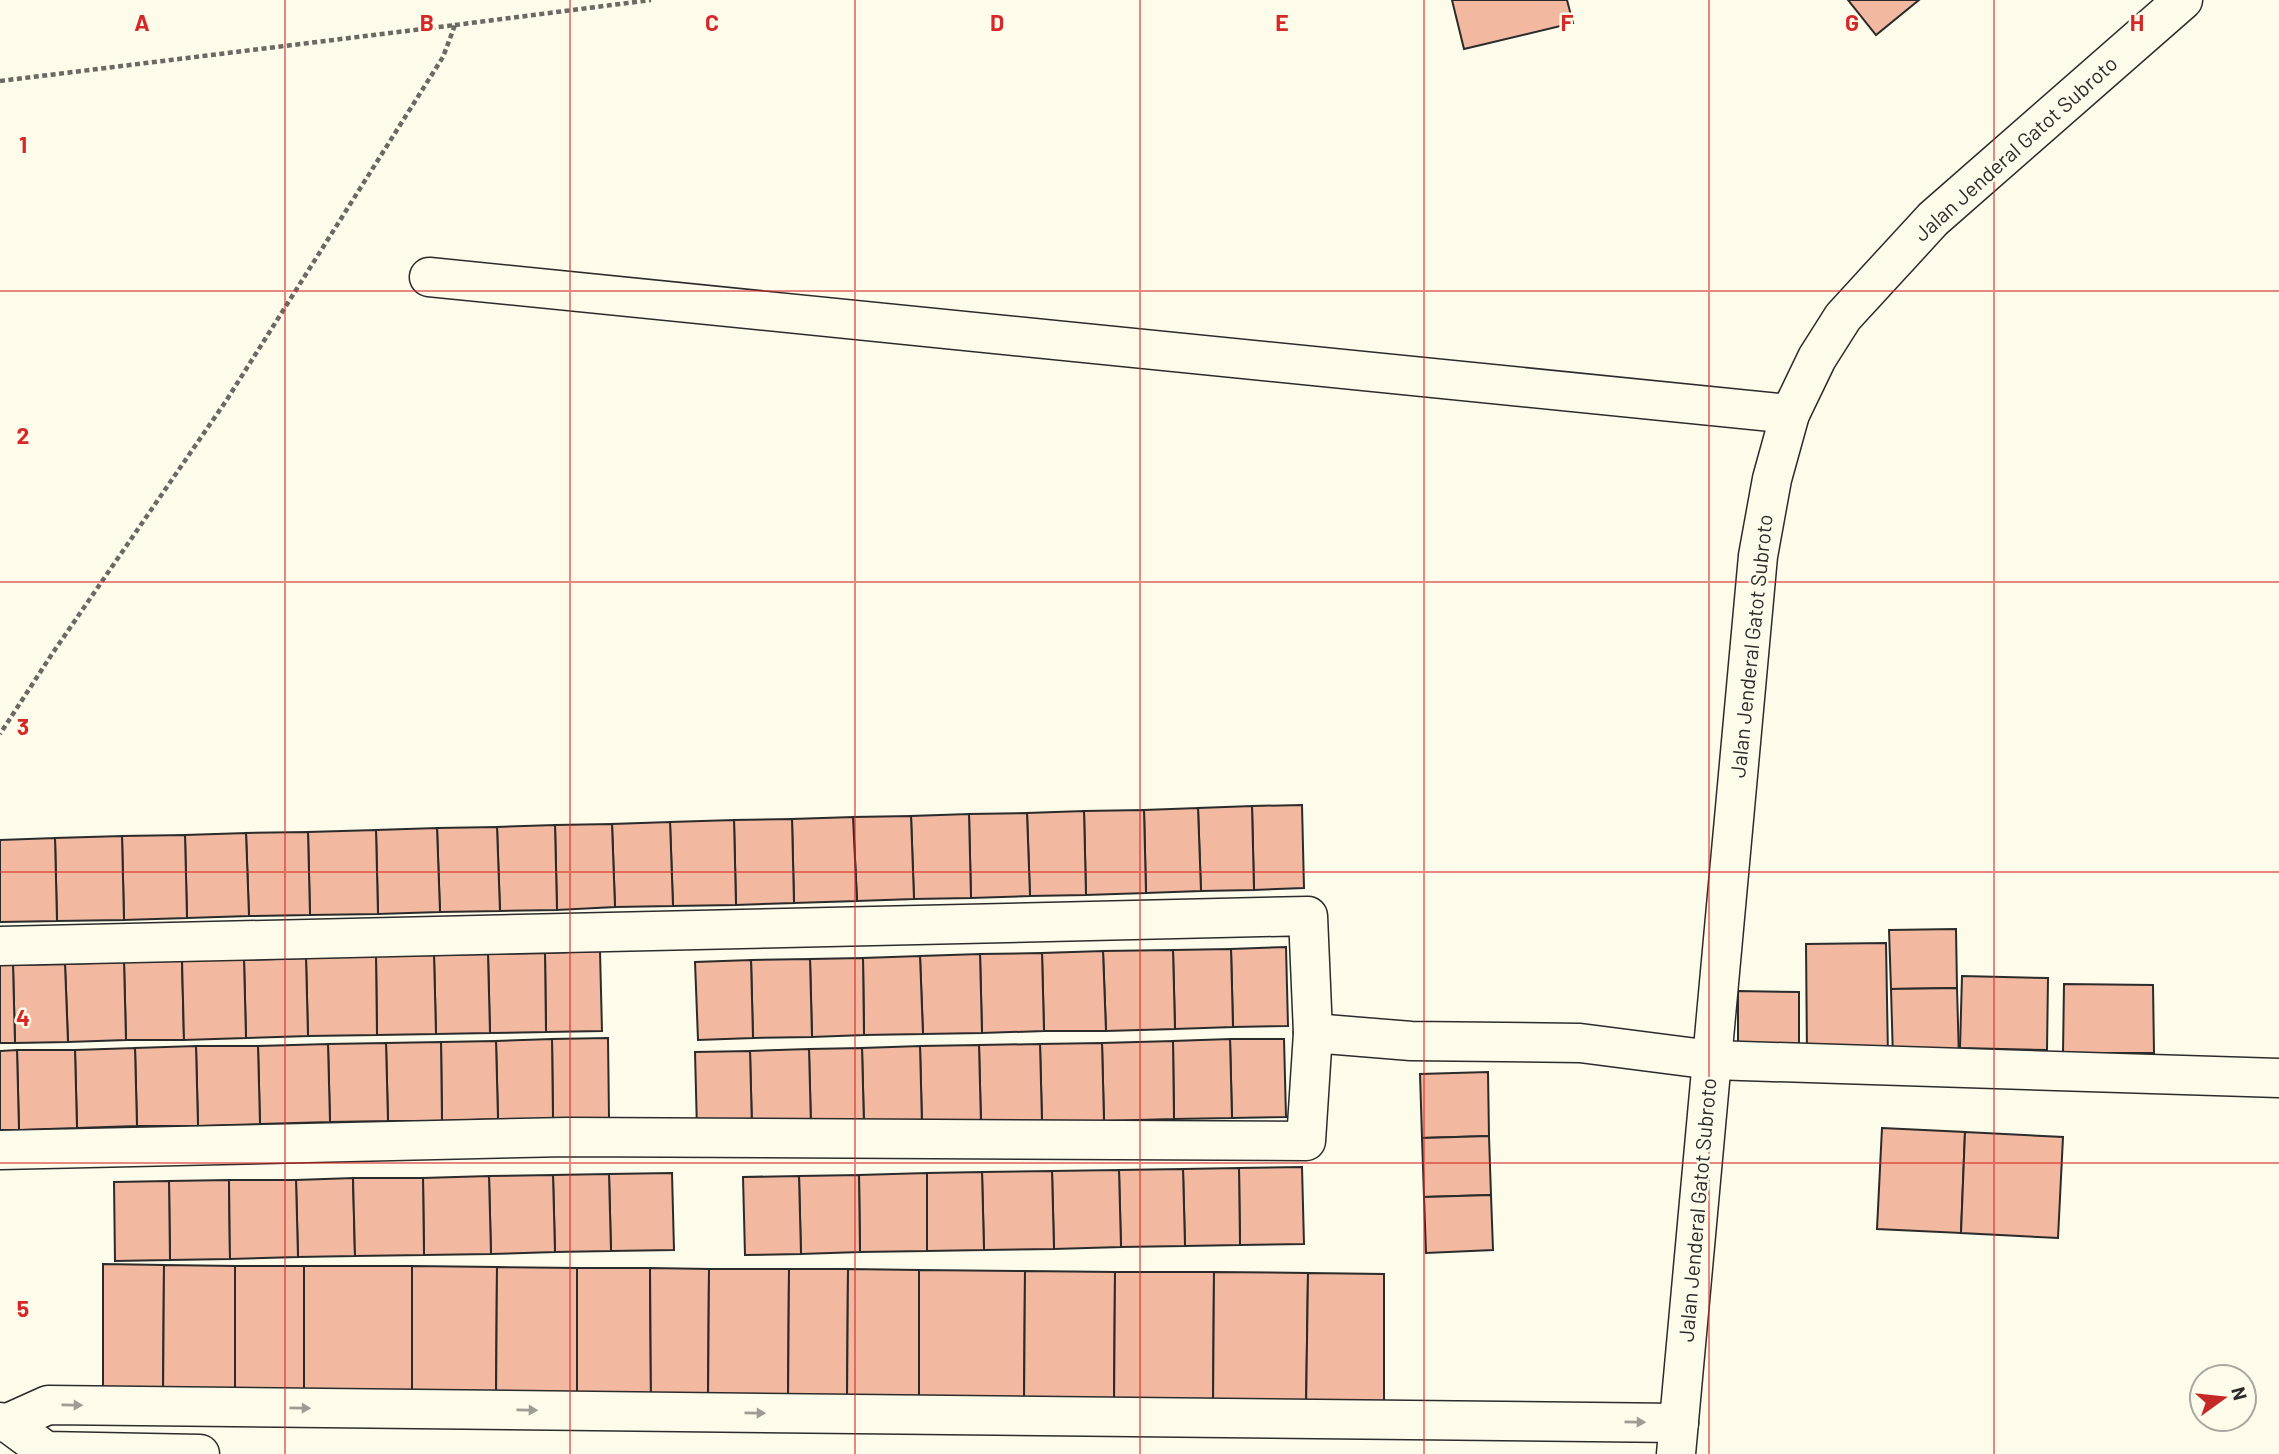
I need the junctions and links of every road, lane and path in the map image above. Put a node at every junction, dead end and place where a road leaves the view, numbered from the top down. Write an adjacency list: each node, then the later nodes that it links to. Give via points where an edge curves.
1 (650, 0): 3 (path)
2 (2183, 0): 6 (street, Jalan Jenderal Gatot Subroto, via 1933,219 1843,317)
3 (454, 25): 4 (path); 7 (path, via 443,57 226,401)
4 (0, 81)
5 (429, 277): 6 (street)
6 (1790, 414): 10 (street, Jalan Jenderal Gatot Subroto, via 1758,556)
7 (0, 734)
8 (0, 946): 9 (street, via 1308,916)
9 (1313, 1033): 10 (street, via 1411,1041 1580,1043); 12 (street, via 1307,1141 567,1137)
10 (1712, 1060): 11 (street); 14 (street, Jalan Jenderal Gatot Subroto)
11 (2279, 1078)
12 (0, 1150)
13 (4, 1423): 14 (street, one-way to 14, via 48,1405 1592,1422); 15 (street, via 46,1451)
14 (1677, 1438)
15 (200, 1454)

